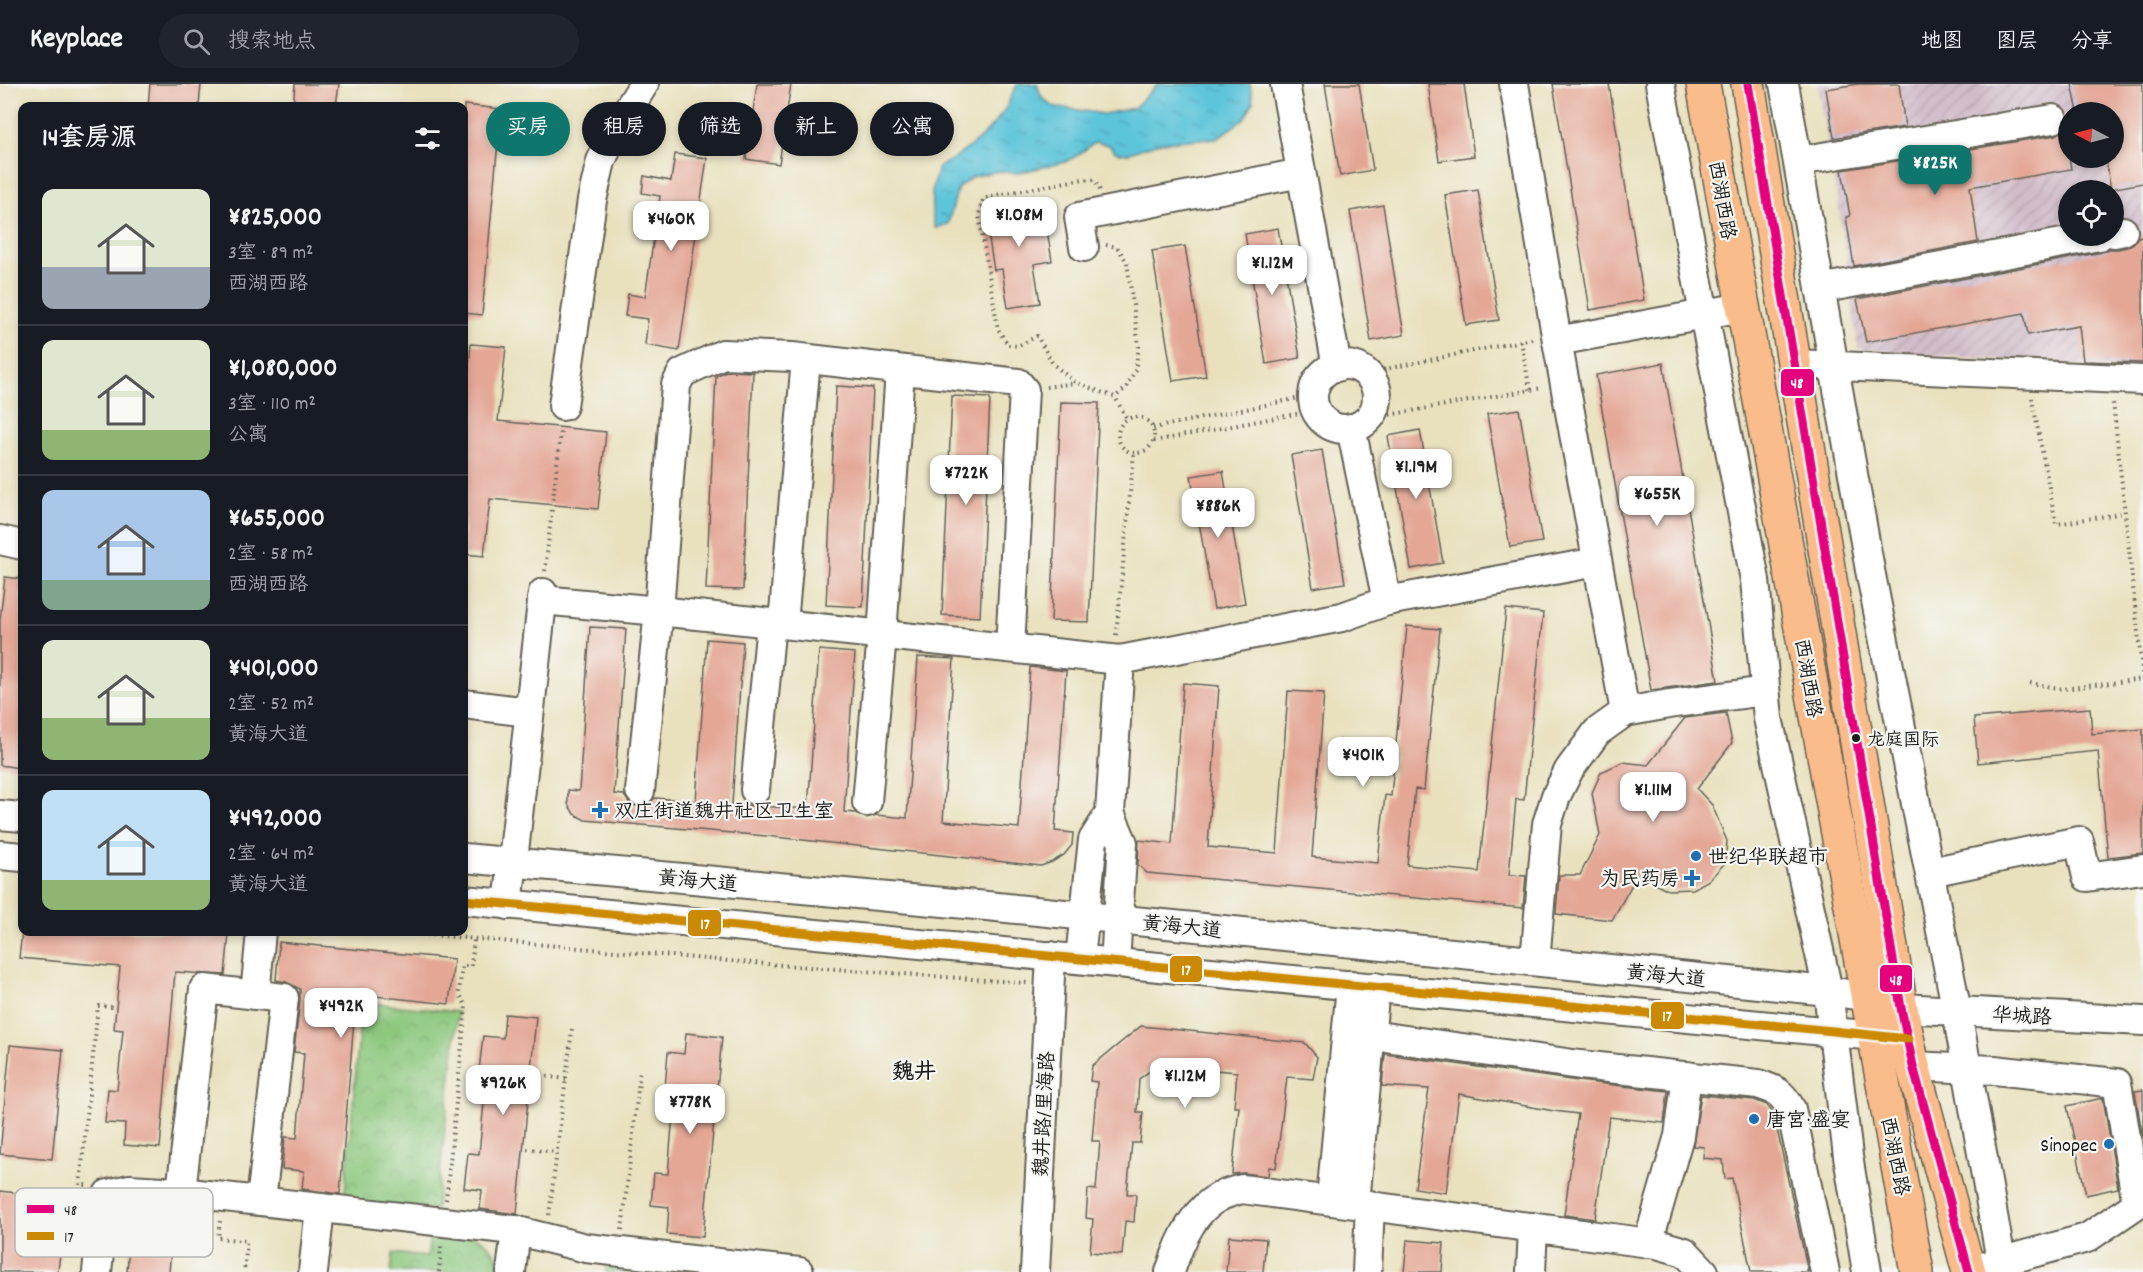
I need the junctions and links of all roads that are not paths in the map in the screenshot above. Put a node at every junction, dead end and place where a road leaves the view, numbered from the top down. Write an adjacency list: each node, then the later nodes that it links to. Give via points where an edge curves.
1 (644, 84): 23 (street, via 618,124 601,161)
2 (1285, 84): 10 (street)
3 (1514, 84): 16 (street)
4 (1660, 84): 15 (street)
5 (1702, 84): 14 (main road, 西湖西路)
6 (1748, 84): 18 (main road, 西湖西路)
7 (1784, 84): 9 (street)
8 (2053, 119): 9 (street)
9 (1797, 161): 13 (street)
10 (1301, 173): 12 (street, via 1079,217); 20 (street)
11 (2058, 243): 13 (street)
12 (1084, 247)
13 (1820, 289): 19 (street)
14 (1743, 307): 15 (street); 63 (main road, 西湖西路)
15 (1704, 314): 16 (street); 34 (street, via 1755,580)
16 (1556, 337): 27 (street)
17 (806, 359): 21 (street); 29 (street, via 723,354 682,373 675,384); 30 (street)
18 (1795, 364): 19 (street); 66 (main road, 西湖西路)
19 (1834, 366): 22 (street); 49 (street)
20 (1337, 367): 24 (street, via 1347,365 1366,373 1376,390 1374,410); 24 (street, via 1327,371 1314,388 1315,402 1322,419 1330,425 1341,429)
21 (900, 370): 31 (street); 32 (street, via 1018,383 1024,390)
22 (2143, 380)
23 (563, 406)
24 (1360, 424): 28 (street)
25 (0, 540): 26 (street)
26 (18, 544)
27 (1598, 562): 28 (street); 37 (street)
28 (1388, 601): 33 (street, via 1342,617)
29 (659, 611): 30 (street); 36 (street, via 542,597); 39 (street)
30 (777, 624): 31 (street); 38 (street)
31 (882, 635): 32 (street); 40 (street)
32 (1010, 648): 33 (street)
33 (1117, 660): 41 (street)
34 (1765, 691): 37 (street); 61 (street)
35 (468, 704): 36 (street)
36 (529, 711): 47 (street)
37 (1625, 712): 59 (street, via 1597,732 1569,770 1556,796 1547,825)
38 (755, 790)
39 (640, 791)
40 (867, 802)
41 (1110, 813): 52 (street, via 1093,840); 53 (street, via 1123,843)
42 (0, 815): 43 (street)
43 (18, 817)
44 (0, 855): 45 (street)
45 (18, 857)
46 (468, 858): 47 (street, 黄海大道)
47 (513, 863): 51 (street); 52 (street, 黄海大道)
48 (2143, 869): 49 (street, via 2087,877 2079,841)
49 (1930, 872): 64 (street)
50 (468, 900): 51 (street, 黄海大道)
51 (508, 905): 56 (street, 黄海大道)
52 (1085, 916): 53 (street, 黄海大道); 57 (street)
53 (1118, 920): 58 (street); 59 (street, 黄海大道)
54 (241, 936): 62 (street)
55 (260, 936): 62 (street)
56 (1051, 956): 57 (street, 黄海大道); 87 (street, 魏井路/里海路)
57 (1080, 958): 58 (street, 黄海大道)
58 (1115, 962): 60 (street, 黄海大道)
59 (1534, 962): 61 (street, 黄海大道)
60 (1363, 986): 67 (street, 黄海大道); 68 (street); 75 (street)
61 (1828, 991): 63 (street, 黄海大道); 67 (street)
62 (245, 994): 72 (street, via 204,989); 74 (street, via 284,998)
63 (1867, 998): 66 (street, 黄海大道); 69 (main road, 西湖西路)
64 (1957, 1012): 65 (street, 华城路); 66 (street, 华城路); 70 (street)
65 (2143, 1021)
66 (1905, 1029): 69 (street, 黄海大道); 70 (street); 82 (main road, 西湖西路)
67 (1833, 1031): 69 (street, 黄海大道); 93 (street)
68 (1371, 1035): 71 (street); 75 (street)
69 (1873, 1035): 94 (main road, 西湖西路)
70 (1967, 1069): 81 (street); 81 (street, via 2117,1083 2137,1204 2087,1238)
71 (1687, 1076): 79 (street, via 1679,1136); 92 (street, via 1758,1084 1784,1096 1799,1143)
72 (181, 1188)
73 (213, 1196): 74 (street)
74 (261, 1201): 76 (street)
75 (1352, 1202): 77 (street); 88 (street, via 1242,1189 1217,1198 1192,1222); 89 (street)
76 (320, 1208): 78 (street); 84 (street)
77 (1533, 1227): 79 (street); 90 (street)
78 (516, 1230): 85 (street); 86 (street, via 586,1248)
79 (1648, 1243): 91 (street, via 1685,1252)
80 (99, 1257): 83 (street)
81 (2008, 1266): 82 (street)
82 (1969, 1271)
83 (97, 1272)
84 (313, 1272)
85 (511, 1272)
86 (799, 1272)
87 (1035, 1272)
88 (1170, 1272)
89 (1367, 1272)
90 (1531, 1272)
91 (1704, 1272)
92 (1825, 1272)
93 (1867, 1272)
94 (1917, 1272)

